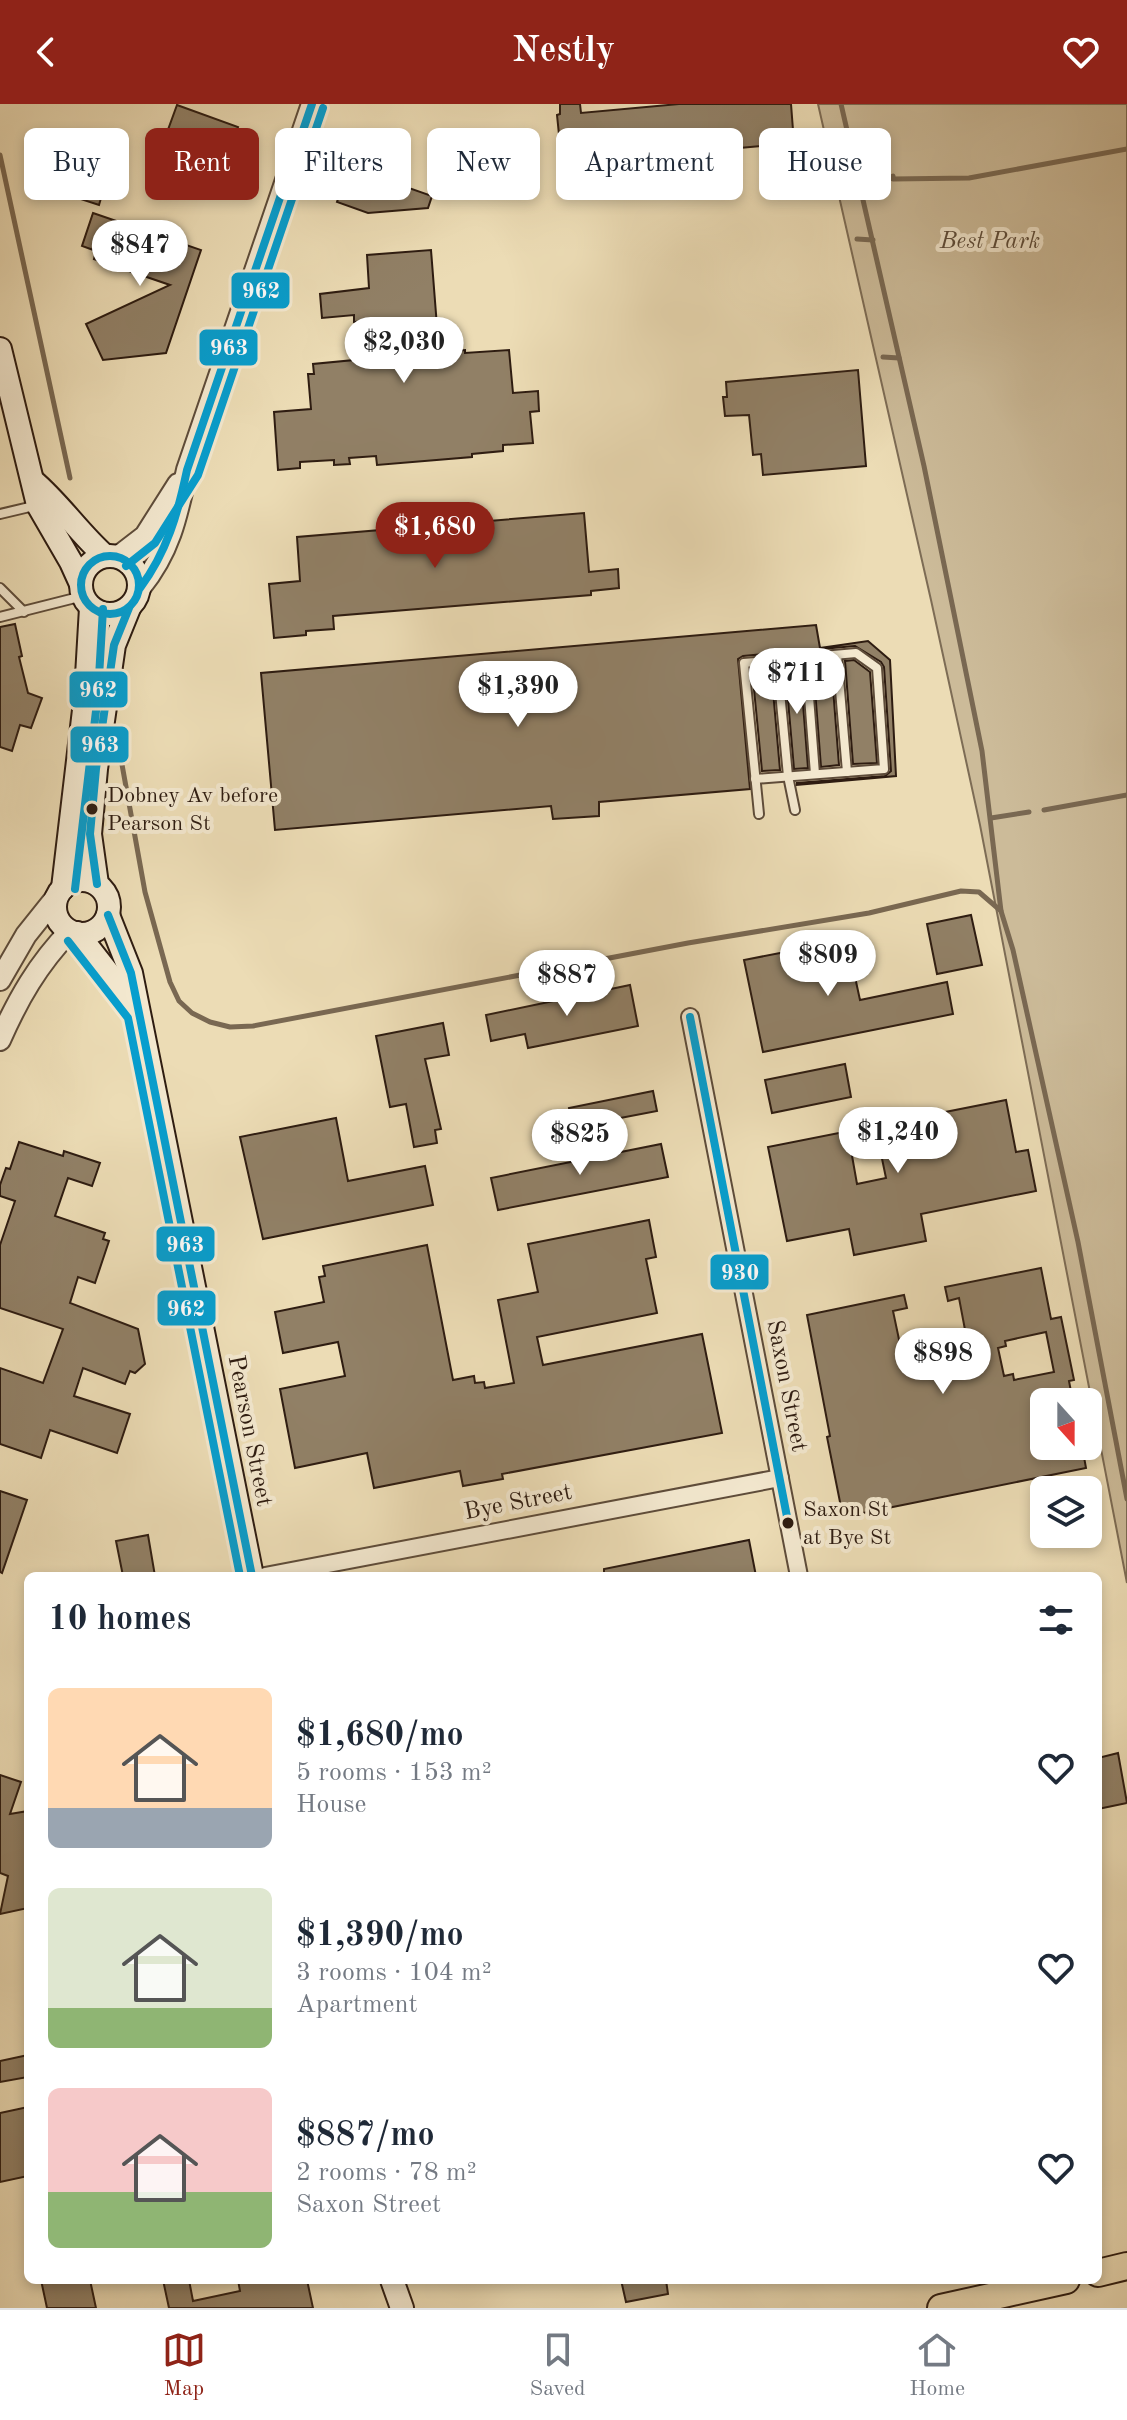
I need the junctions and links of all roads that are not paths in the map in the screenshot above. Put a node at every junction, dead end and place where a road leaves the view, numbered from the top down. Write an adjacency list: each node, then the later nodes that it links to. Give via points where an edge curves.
1 (312, 104): 3 (street)
2 (0, 349): 4 (main road)
3 (187, 470): 7 (street, via 145,536); 10 (street, via 165,550)
4 (33, 481): 5 (main road); 7 (main road, via 86,539)
5 (38, 505): 6 (lane); 9 (main road)
6 (0, 514)
7 (112, 556): 9 (main road, via 88,566 83,574); 10 (main road, via 137,572)
8 (0, 588): 11 (lane)
9 (85, 596): 10 (main road, via 106,614 122,612); 11 (lane); 23 (main road, via 87,683)
10 (134, 598): 22 (main road, via 114,645 96,769 90,834)
11 (24, 612): 12 (lane)
12 (0, 617)
13 (837, 655): 14 (lane); 16 (lane); 16 (lane, via 856,653 877,668 884,769)
14 (806, 658): 15 (lane); 17 (lane)
15 (777, 660): 18 (lane); 19 (lane, via 744,663)
16 (847, 772): 17 (lane)
17 (815, 774): 18 (lane)
18 (788, 776): 19 (lane); 20 (lane)
19 (755, 779): 21 (lane)
20 (795, 810)
21 (759, 814)
22 (97, 884): 23 (main road, via 79,880); 24 (main road, via 109,899)
23 (61, 891): 25 (main road, via 55,911); 26 (street)
24 (108, 915): 25 (main road, via 99,928); 27 (main road, Pearson Street, via 131,973)
25 (73, 932): 27 (main road, Pearson Street); 29 (street, via 38,967)
26 (0, 980)
27 (139, 1013): 31 (main road, Pearson Street)
28 (690, 1017): 30 (street, Saxon Street)
29 (0, 1040)
30 (780, 1478): 32 (street, Bye Street); 33 (street, Saxon Street)
31 (251, 1572)
32 (286, 1572)
33 (798, 1572)
34 (1127, 2266): 35 (highway)
35 (1102, 2272)
36 (392, 2284): 39 (main road)
37 (393, 2284): 40 (main road)
38 (1048, 2284): 41 (highway)
39 (392, 2308)
40 (402, 2308)
41 (941, 2308)

